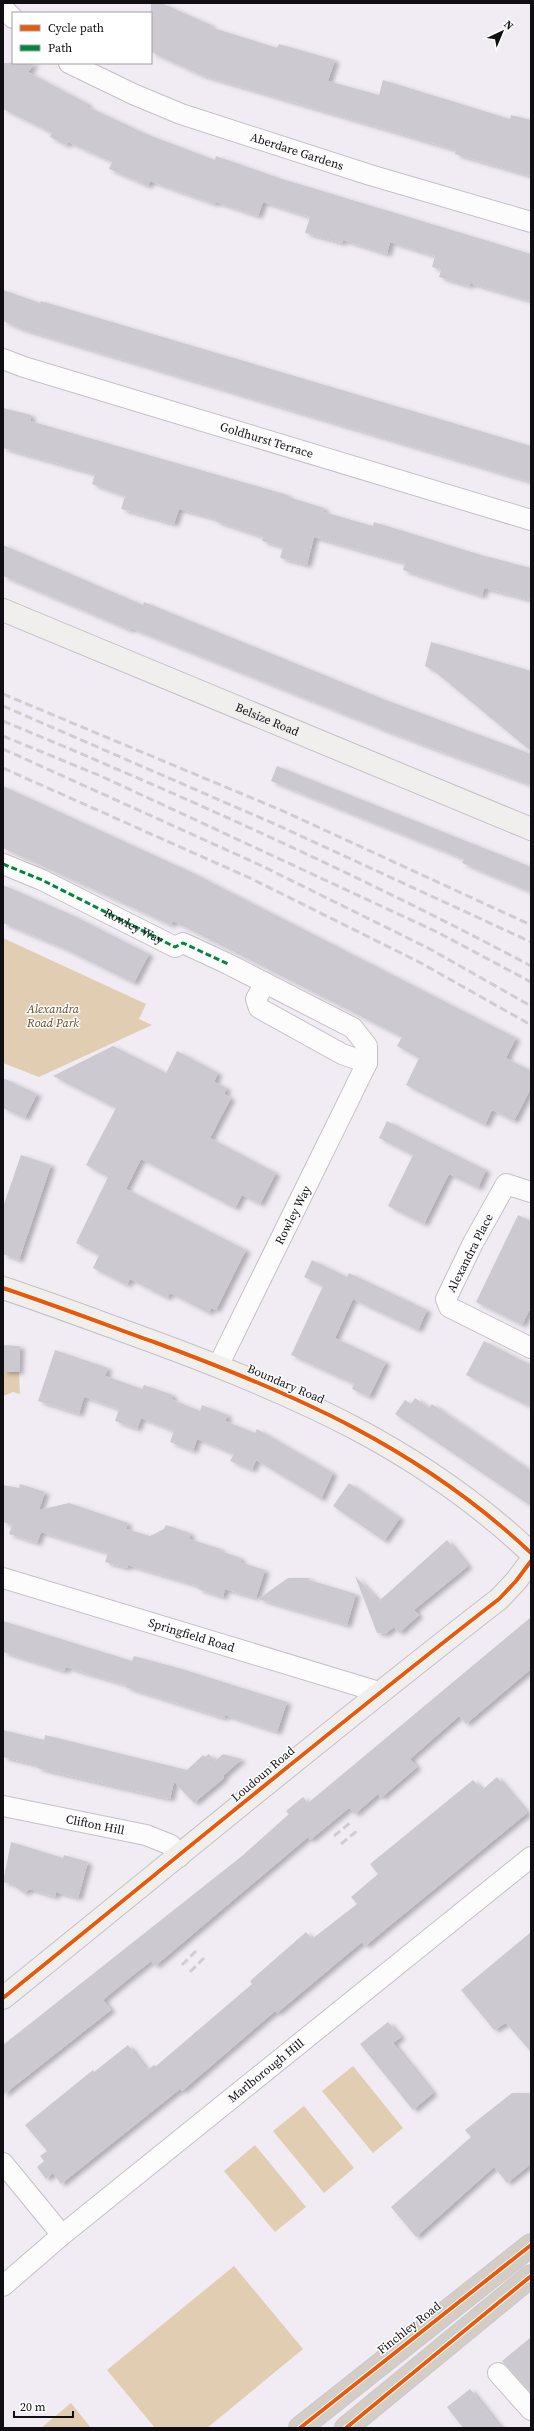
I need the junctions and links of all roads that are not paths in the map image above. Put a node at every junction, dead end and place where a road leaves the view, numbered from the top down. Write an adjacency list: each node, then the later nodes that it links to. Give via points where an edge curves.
1 (3, 8): 2 (street)
2 (12, 17)
3 (71, 64): 4 (street, Aberdare Gardens, via 126,91 182,114 370,175)
4 (531, 222)
5 (3, 359): 6 (street, Goldhurst Terrace)
6 (531, 520)
7 (3, 610): 8 (street, Belsize Road)
8 (531, 829)
9 (3, 864): 10 (street, Rowley Way, via 42,880 175,947 183,943)
10 (265, 983): 11 (street, Rowley Way, via 353,1028 367,1046); 11 (street, via 256,999 260,1008 342,1054)
11 (367, 1063): 15 (street, Rowley Way)
12 (531, 1192): 14 (street, Alexandra Place, via 506,1184 446,1299 449,1307)
13 (3, 1288): 15 (street, Boundary Road)
14 (531, 1348)
15 (218, 1366): 16 (street, Boundary Road, via 314,1406 412,1460 511,1534)
16 (531, 1553)
17 (531, 1561): 19 (street, Loudoun Road, via 499,1598)
18 (3, 1578): 19 (street, Springfield Road)
19 (380, 1692): 21 (street, Loudoun Road)
20 (3, 1806): 21 (street, Clifton Hill, via 146,1835 171,1845)
21 (179, 1857): 23 (street, Loudoun Road)
22 (531, 1857): 25 (street, Marlborough Hill)
23 (3, 1998)
24 (3, 2163): 25 (street)
25 (62, 2235): 28 (street, Marlborough Hill)
26 (531, 2245): 31 (highway, Finchley Road)
27 (531, 2276): 32 (highway)
28 (3, 2286)
29 (498, 2373): 30 (street)
30 (531, 2410)
31 (300, 2428)
32 (346, 2428)

